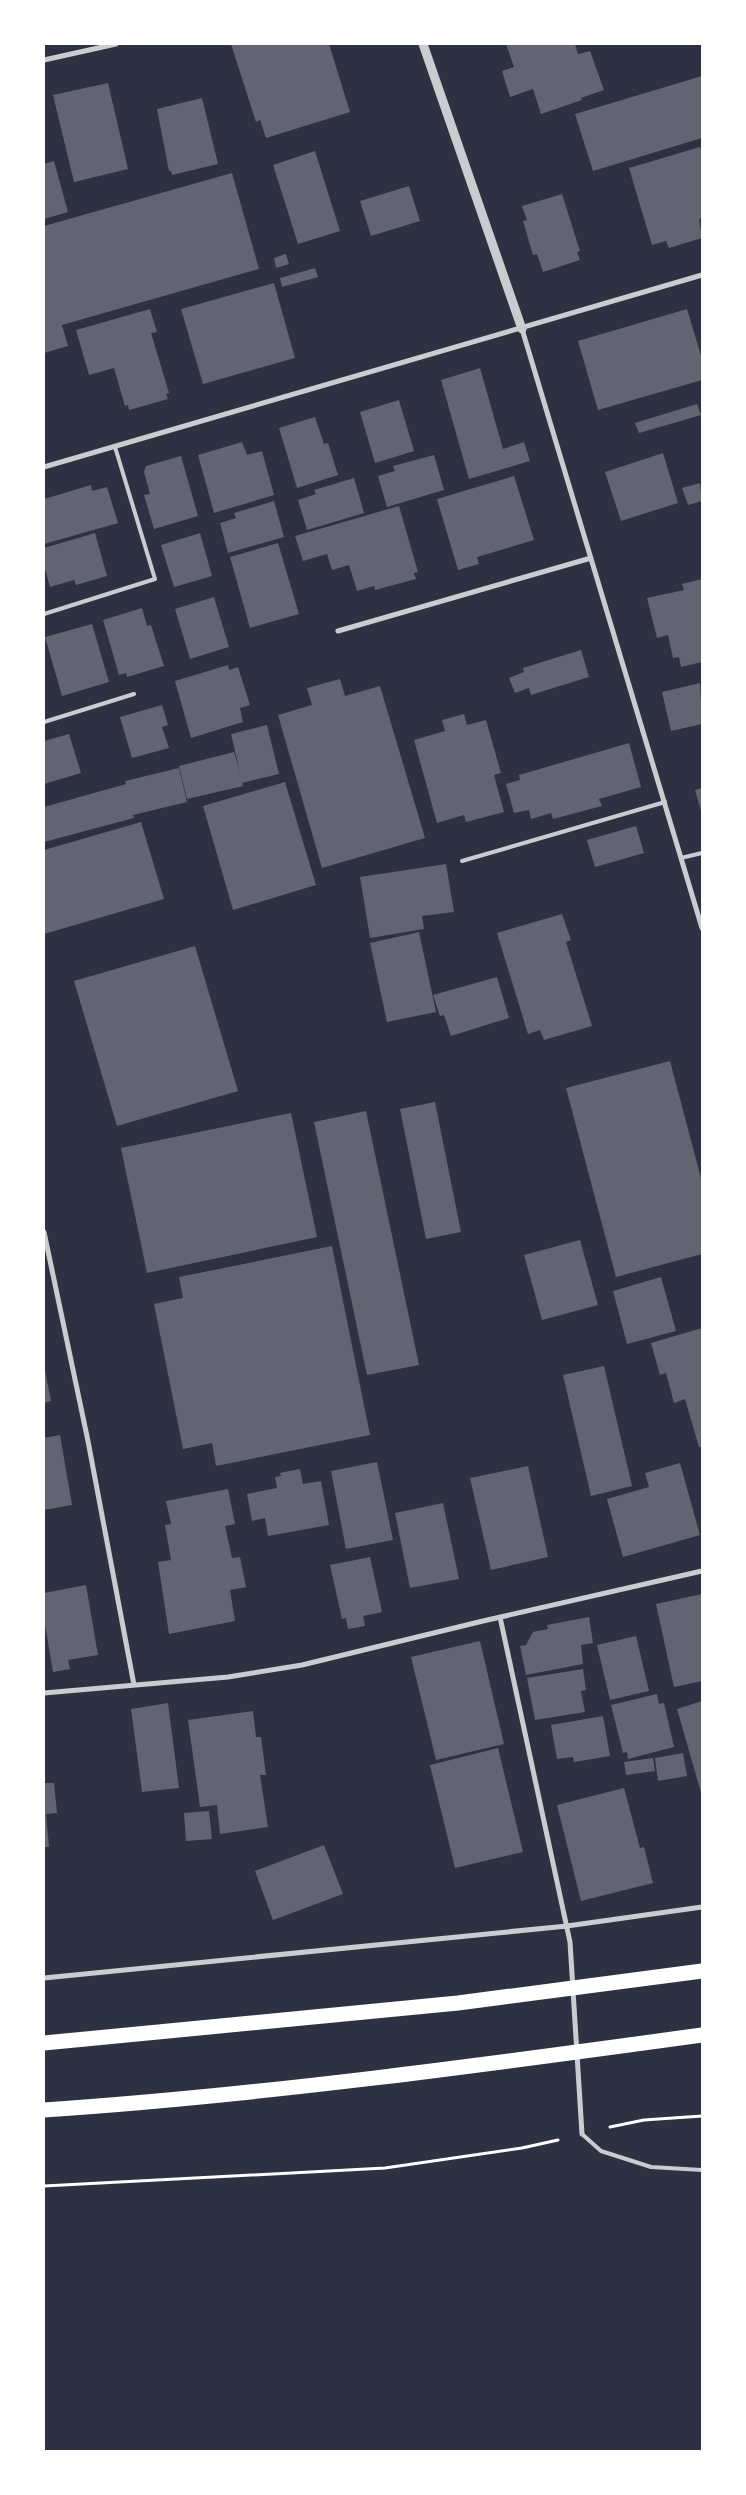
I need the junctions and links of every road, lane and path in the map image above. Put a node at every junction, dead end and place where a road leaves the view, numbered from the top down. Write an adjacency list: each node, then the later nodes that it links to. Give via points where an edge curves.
1 (116, 44): 3 (street)
2 (424, 44): 5 (street)
3 (44, 60)
4 (702, 275): 5 (street)
5 (522, 329): 6 (street); 8 (street)
6 (115, 447): 7 (street); 9 (lane, via 155,579)
7 (44, 467)
8 (591, 558): 10 (street); 13 (street)
9 (44, 614)
10 (338, 631)
11 (134, 694): 12 (lane)
12 (44, 722)
13 (665, 802): 15 (street); 16 (lane)
14 (702, 852): 15 (lane)
15 (682, 858): 17 (street)
16 (462, 861)
17 (702, 928)
18 (44, 1232): 21 (street, via 88,1440)
19 (702, 1571): 20 (street)
20 (500, 1617): 21 (street, via 302,1665 228,1677); 24 (street)
21 (134, 1685): 22 (street)
22 (44, 1692)
23 (702, 1906): 24 (street)
24 (567, 1926): 26 (street); 31 (street)
25 (702, 1971): 28 (highway, via 458,2003)
26 (44, 1978)
27 (702, 2034): 29 (highway, via 466,2068 138,2104)
28 (44, 2043)
29 (44, 2110)
30 (702, 2116): 31 (path, via 644,2120)
31 (582, 2134): 32 (lane, via 601,2151 651,2167); 33 (path, via 522,2148 385,2168)
32 (702, 2170)
33 (44, 2186)

